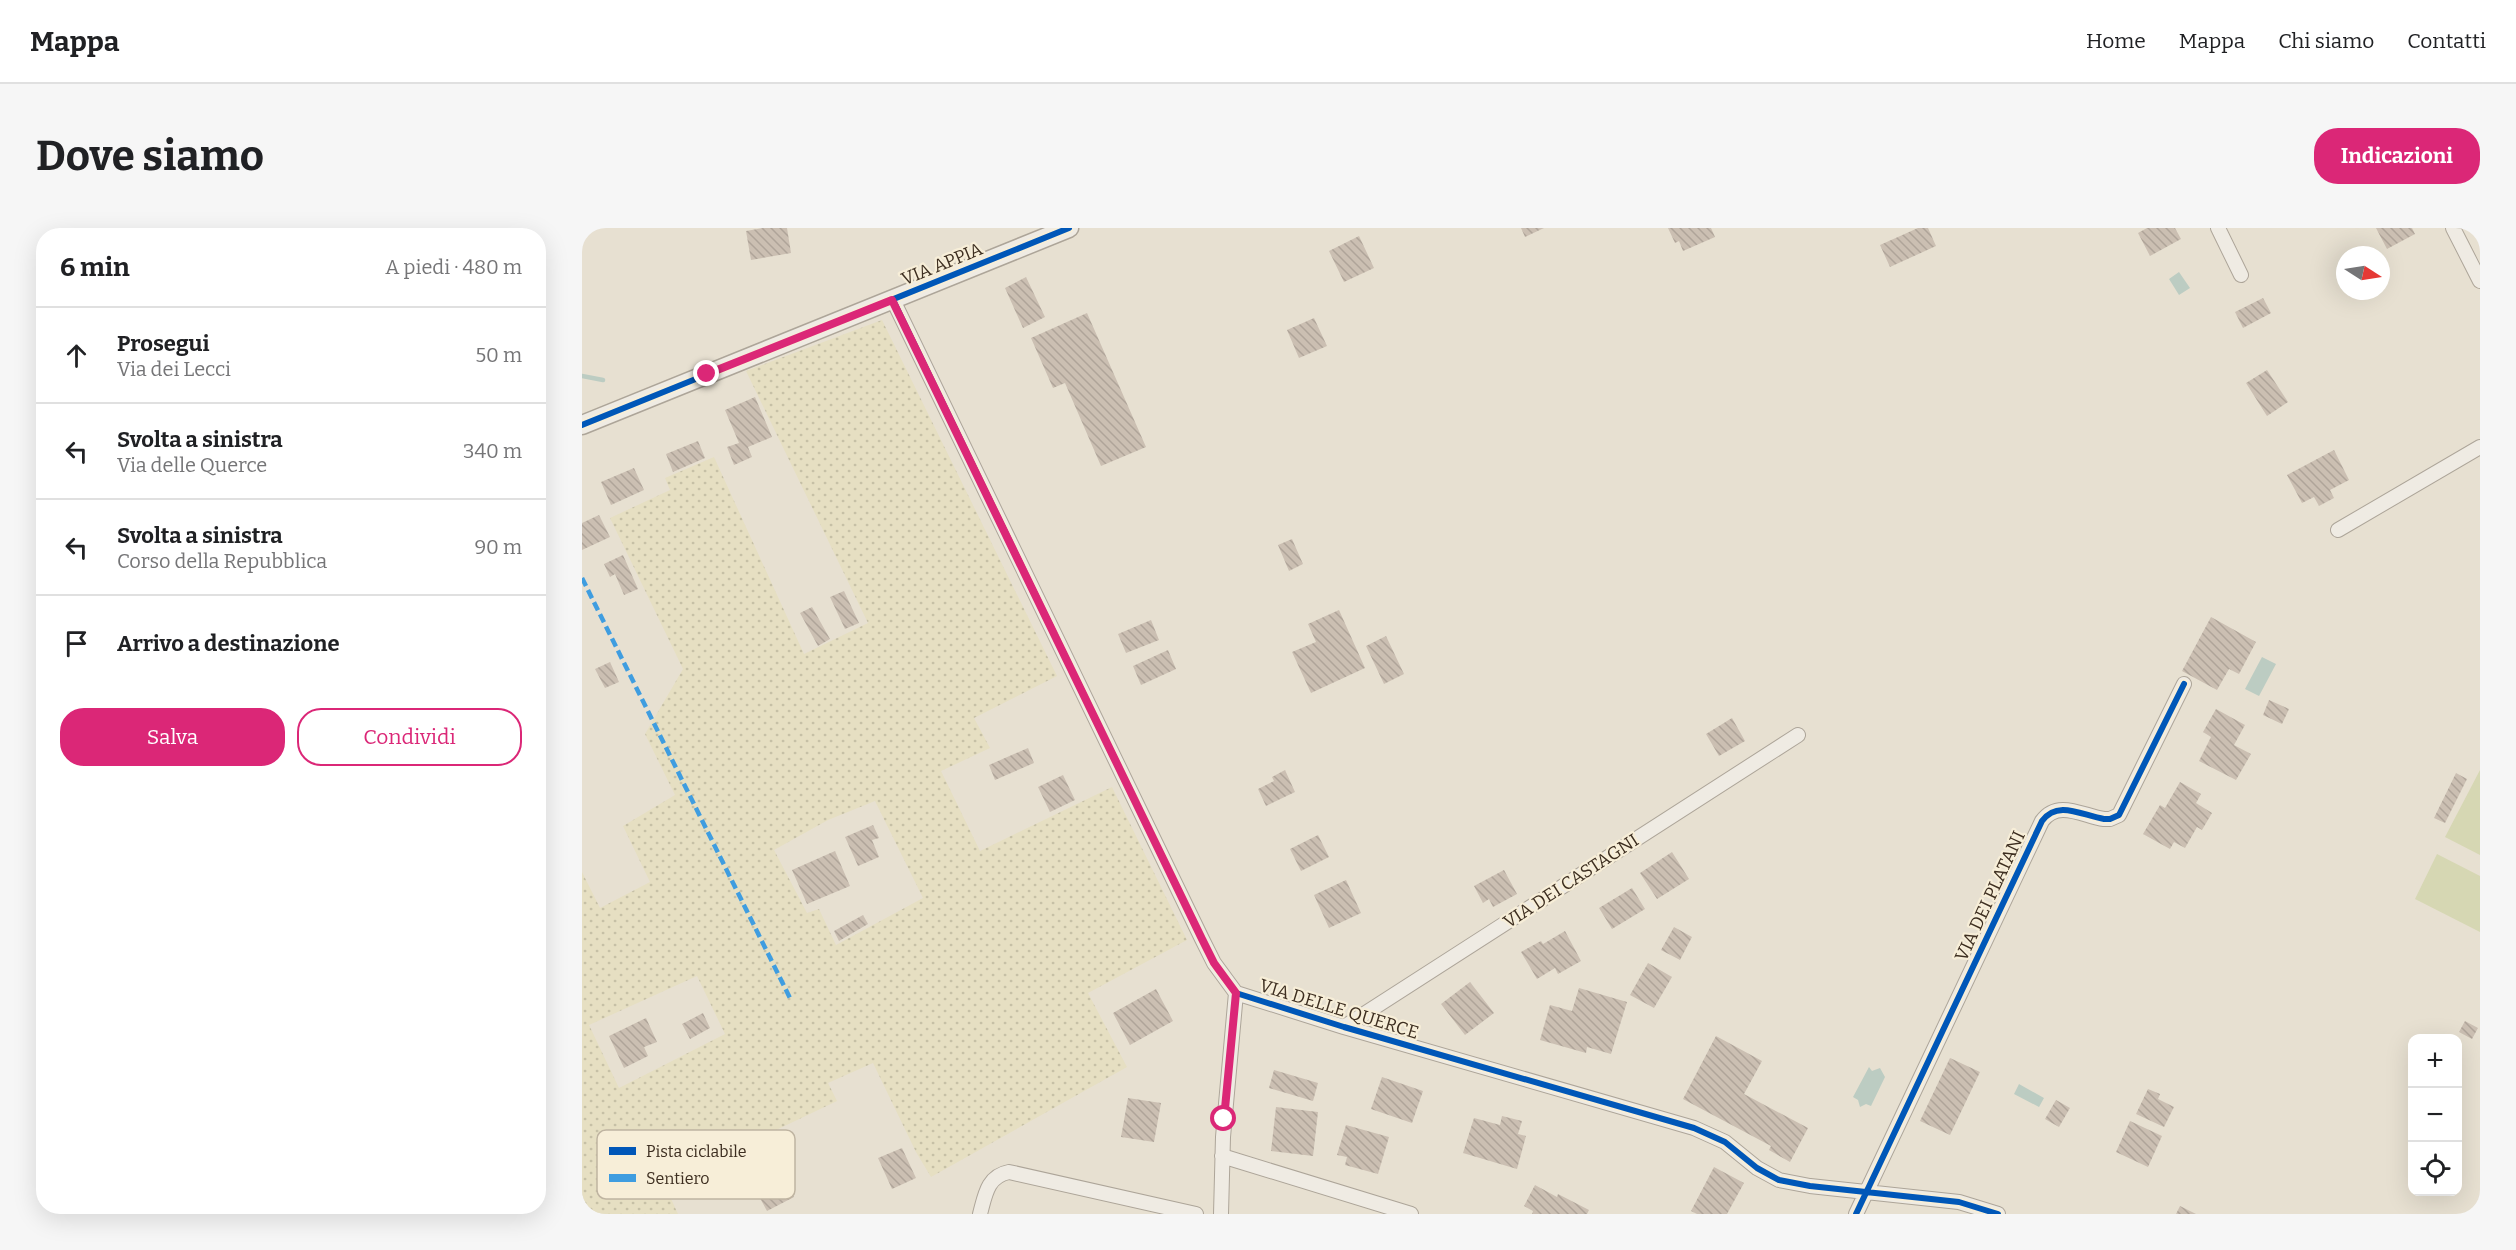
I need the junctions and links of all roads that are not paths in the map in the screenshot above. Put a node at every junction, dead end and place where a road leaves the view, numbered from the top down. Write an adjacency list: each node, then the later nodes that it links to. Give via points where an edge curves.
1 (1069, 228): 6 (street, VIA APPIA)
2 (2218, 228): 4 (street)
3 (2453, 228): 5 (street)
4 (2241, 275)
5 (2480, 281)
6 (892, 300): 7 (street, VIA APPIA); 12 (street, VIA DELLE QUERCE, via 1202,939)
7 (582, 425)
8 (2480, 447): 9 (street)
9 (2338, 530)
10 (2184, 684): 15 (street, VIA DEI PLATANI, via 2119,815 2104,819 2057,809 2042,820)
11 (1798, 735): 13 (street, VIA DEI CASTAGNI)
12 (1236, 993): 13 (street, VIA DELLE QUERCE); 14 (street)
13 (1344, 1028): 15 (street, VIA DELLE QUERCE, via 1701,1130 1779,1180)
14 (1222, 1156): 18 (street); 19 (street)
15 (1867, 1191): 20 (street, VIA DEI PLATANI); 21 (street, VIA DELLE QUERCE, via 1959,1202)
16 (980, 1214): 17 (street, via 990,1183 1009,1172)
17 (1196, 1214)
18 (1221, 1214)
19 (1411, 1214)
20 (1856, 1214)
21 (1998, 1214)

